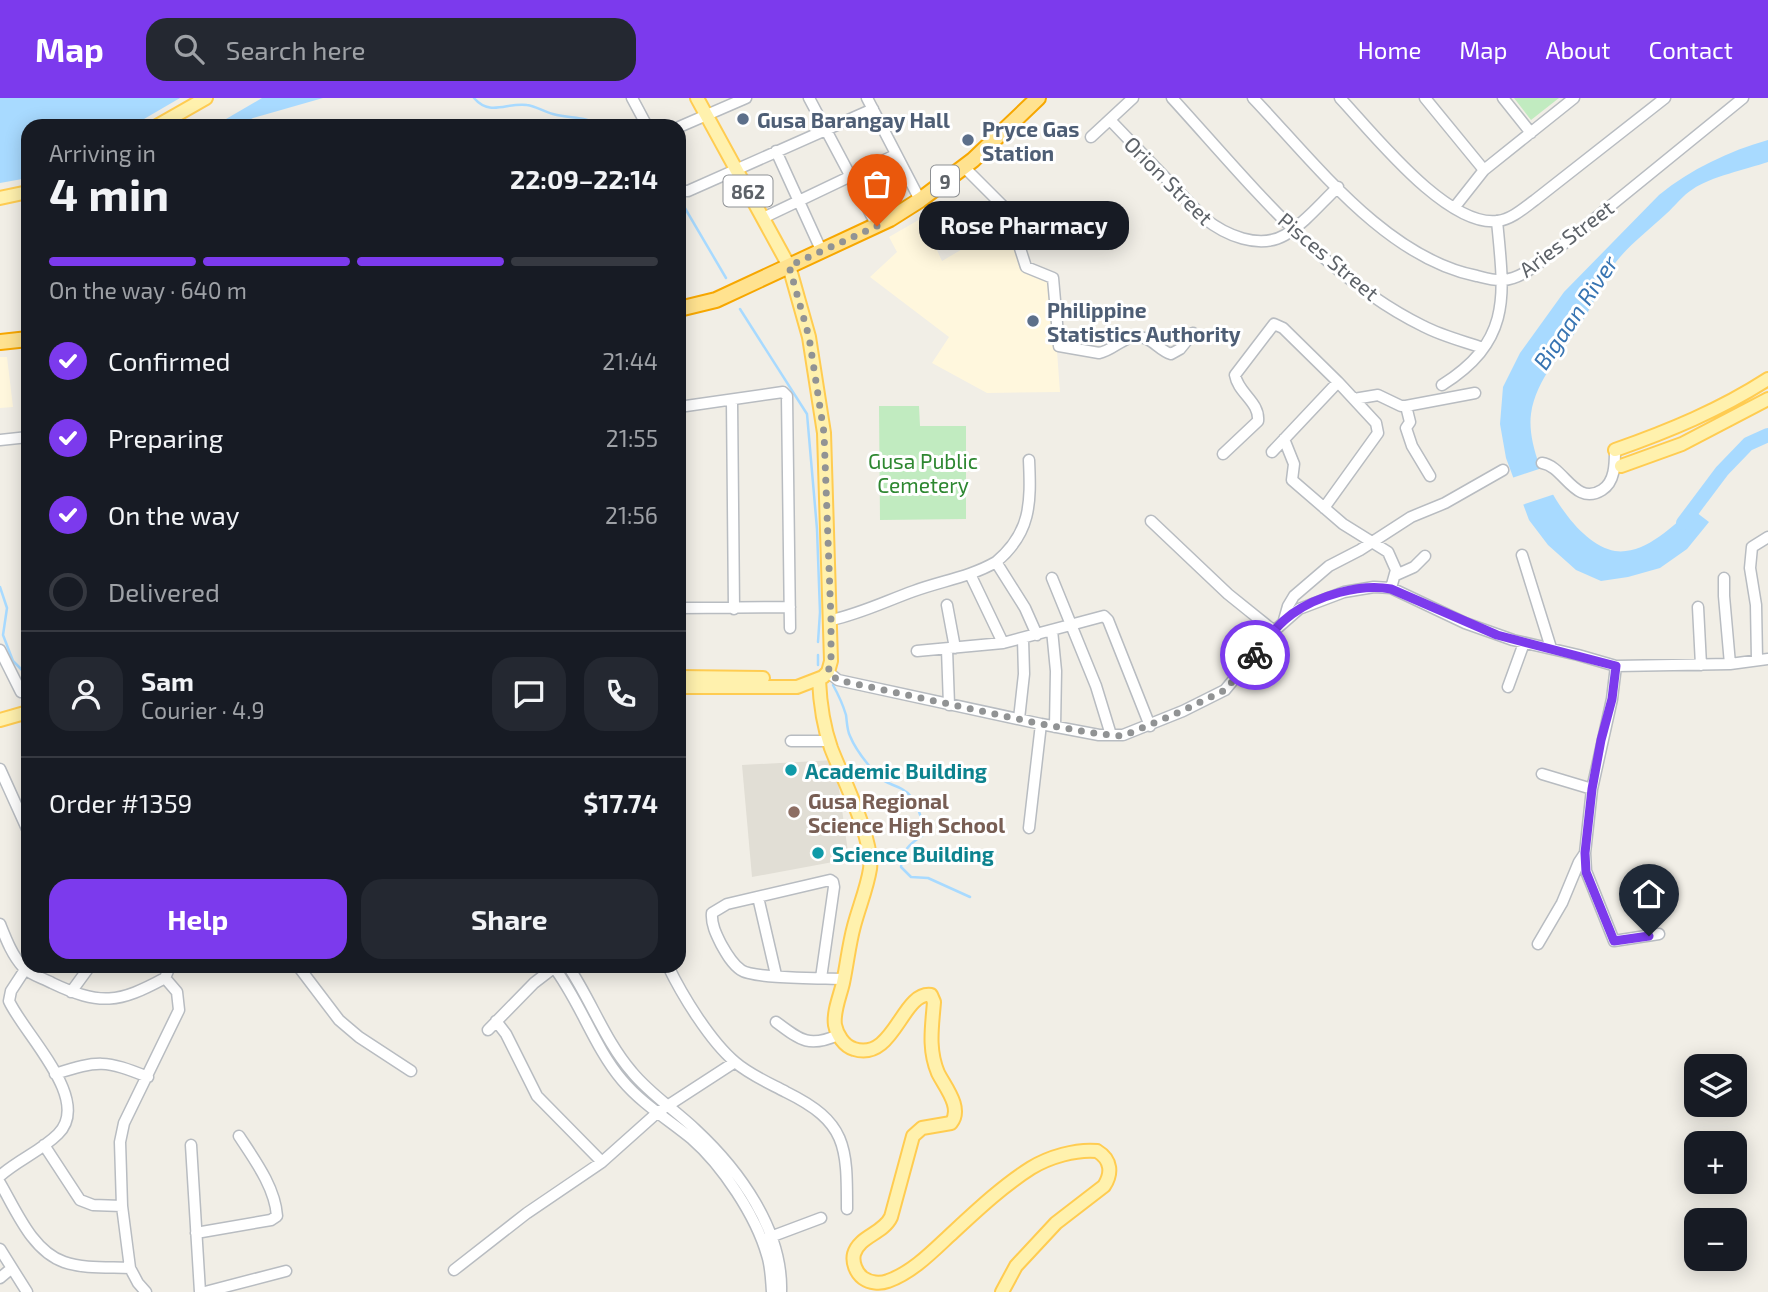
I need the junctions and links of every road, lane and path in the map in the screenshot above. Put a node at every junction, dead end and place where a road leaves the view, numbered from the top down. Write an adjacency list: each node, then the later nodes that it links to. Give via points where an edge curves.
1 (206, 98): 19 (main road)
2 (632, 98): 20 (street)
3 (697, 98): 18 (main road, 862)
4 (746, 98): 18 (street)
5 (809, 98): 23 (street)
6 (867, 98): 17 (street)
7 (1038, 98): 28 (highway, 9)
8 (1133, 98): 21 (street)
9 (1172, 98): 42 (street, Pisces Street)
10 (1253, 98): 33 (street, Aries Street)
11 (1340, 98): 38 (street, via 1419,182)
12 (1424, 98): 30 (street)
13 (1503, 98): 24 (street)
14 (1574, 98): 24 (street)
15 (1665, 98): 40 (street, via 1535,200)
16 (1743, 98): 45 (street, Aries Street, via 1550,255)
17 (873, 109): 23 (street); 27 (street)
18 (707, 115): 22 (street); 29 (main road, 862)
19 (168, 119)
20 (644, 119)
21 (1110, 120): 25 (street); 42 (street, Orion Street, via 1213,225 1235,237 1261,241)
22 (686, 124)
23 (826, 129): 26 (street); 31 (street)
24 (1531, 133): 30 (street)
25 (1091, 137)
26 (776, 151): 29 (street); 37 (street)
27 (895, 155): 31 (street); 36 (street)
28 (964, 167): 36 (highway, 9); 47 (street, via 1008,211 1026,267 1052,278 1059,346 1099,353 1138,337 1171,354)
29 (736, 170): 32 (street); 39 (main road, 862)
30 (1484, 170): 38 (street)
31 (851, 176): 37 (street); 41 (street)
32 (686, 186)
33 (1338, 187): 42 (street, Orion Street); 45 (street, Aries Street, via 1381,229 1416,254 1464,274)
34 (21, 194): 35 (main road)
35 (0, 198)
36 (920, 200): 41 (highway, 9)
37 (800, 201): 39 (street); 43 (street)
38 (1454, 208): 40 (street, via 1478,219)
39 (763, 218): 44 (main road, 862)
40 (1497, 221): 45 (street)
41 (877, 226): 43 (highway, 9)
42 (1292, 230): 50 (street, Pisces Street, via 1396,311)
43 (822, 252): 44 (highway, 9)
44 (789, 266): 46 (highway, 9, via 716,300); 88 (main road, via 809,337 824,433)
45 (1503, 280): 50 (street, via 1499,318)
46 (686, 307)
47 (1193, 333)
48 (21, 340): 49 (highway)
49 (0, 342)
50 (1483, 348): 53 (street)
51 (1768, 379): 63 (main road, via 1675,428)
52 (1338, 382): 56 (street); 61 (street); 65 (street, via 1274,324 1235,375 1257,410 1258,421)
53 (1442, 385)
54 (1475, 393): 59 (street)
55 (1768, 398): 68 (main road, via 1682,444)
56 (1354, 399): 59 (street, via 1378,396); 71 (street, via 1376,423 1378,433)
57 (732, 401): 58 (street); 84 (street, via 783,392 788,396); 87 (street)
58 (686, 406)
59 (1406, 406): 70 (street, via 1409,437)
60 (21, 438): 62 (street)
61 (1283, 439): 64 (street); 71 (street, via 1294,464 1292,480)
62 (0, 440)
63 (1615, 450): 67 (street, via 1611,480 1594,494 1578,491)
64 (1272, 452)
65 (1223, 454)
66 (1029, 460): 77 (street, via 1027,520)
67 (1542, 463)
68 (1621, 466)
69 (1503, 470): 74 (street)
70 (1430, 476)
71 (1324, 508): 74 (street)
72 (1151, 521): 93 (street)
73 (1768, 537): 102 (street, via 1752,547 1750,559)
74 (1373, 541): 79 (street, via 1392,556); 89 (street, via 1303,587 1288,606)
75 (1522, 555): 99 (street)
76 (1425, 556): 79 (street)
77 (996, 562): 78 (street); 94 (street)
78 (970, 574): 88 (street); 96 (street)
79 (1396, 575): 82 (street)
80 (1052, 578): 90 (street)
81 (1724, 578): 103 (street)
82 (1391, 589): 89 (street, via 1344,592 1310,604); 97 (street)
83 (947, 605): 98 (street)
84 (790, 607): 87 (street); 91 (street)
85 (1698, 607): 104 (street)
86 (686, 608): 87 (street)
87 (734, 609)
88 (831, 620): 106 (main road, via 831,661)
89 (1284, 621): 93 (street)
90 (1070, 625): 92 (street); 117 (street, via 1106,617); 119 (street)
91 (790, 628)
92 (1052, 630): 94 (street); 118 (street)
93 (1274, 631): 117 (street, via 1225,690)
94 (1037, 635): 95 (street)
95 (1023, 639): 96 (street); 114 (street)
96 (1003, 643): 98 (street)
97 (1524, 643): 99 (street); 110 (street)
98 (951, 648): 100 (street); 112 (street)
99 (1551, 648): 105 (street)
100 (917, 651)
101 (1, 653): 111 (street)
102 (1763, 659): 103 (street)
103 (1730, 664): 104 (street)
104 (1701, 665): 105 (street)
105 (1616, 666): 124 (street)
106 (824, 676): 108 (main road); 112 (street); 121 (main road, via 822,716)
107 (686, 677): 108 (main road, via 797,678)
108 (804, 682): 109 (main road, via 797,687)
109 (686, 687)
110 (1508, 687)
111 (21, 692)
112 (949, 705): 114 (street)
113 (21, 714): 115 (main road)
114 (1018, 719): 116 (street)
115 (0, 720)
116 (1041, 724): 118 (street); 126 (street)
117 (1150, 726): 119 (street, via 1123,736)
118 (1055, 727): 119 (street)
119 (1111, 735)
120 (790, 741): 121 (street)
121 (829, 741): 145 (main road, via 866,840 870,866)
122 (0, 769): 125 (street)
123 (1542, 774): 124 (street)
124 (1592, 789): 127 (street)
125 (21, 816)
126 (1029, 828)
127 (1585, 853): 130 (street, via 1586,872 1614,941); 131 (street)
128 (758, 897): 142 (street); 142 (street, via 716,909 713,926 738,968); 144 (street, via 833,882)
129 (0, 924): 132 (street)
130 (1659, 934)
131 (1538, 944)
132 (21, 961)
133 (23, 973): 153 (street, via 9,1001)
134 (38, 973): 146 (street)
135 (85, 973): 146 (street)
136 (167, 973): 143 (street)
137 (303, 973): 152 (street, via 339,1020)
138 (544, 973): 147 (street)
139 (559, 973): 156 (street, via 613,1069)
140 (572, 973): 155 (street, via 626,1065)
141 (672, 973): 151 (street)
142 (776, 975): 144 (street)
143 (165, 978): 146 (street, via 131,994 106,999); 154 (street, via 177,992 179,1010)
144 (821, 978): 145 (street)
145 (844, 979): 150 (main road, via 835,1019)
146 (71, 992)
147 (496, 1021): 149 (street); 160 (street, via 537,1096)
148 (776, 1022): 150 (street, via 810,1042)
149 (488, 1030)
150 (838, 1035): 179 (main road, via 854,1049 872,1049 887,1038 917,999 931,995 931,1053 955,1108 951,1123 916,1133 887,1225 855,1251 856,1270 868,1281 887,1282 910,1269 1000,1191 1044,1161 1089,1151 1107,1159 1110,1173 1104,1186 1056,1223 1016,1266)
151 (734, 1062): 155 (street); 164 (street, via 818,1110 834,1126 843,1144)
152 (411, 1071)
153 (55, 1073): 154 (street, via 99,1062); 158 (street, via 68,1098 69,1115 62,1130)
154 (148, 1077): 163 (street, via 122,1132)
155 (668, 1106): 156 (street); 167 (street, via 696,1130 747,1189)
156 (658, 1112): 160 (street); 167 (street, via 713,1161)
157 (239, 1136): 166 (street, via 260,1171 276,1216)
158 (44, 1145): 161 (street); 163 (street, via 80,1200)
159 (191, 1145): 166 (street)
160 (602, 1162): 171 (street)
161 (0, 1176)
162 (0, 1183): 170 (street, via 37,1244 54,1257 72,1264)
163 (122, 1206): 170 (street)
164 (847, 1209)
165 (821, 1218): 167 (street)
166 (196, 1233): 176 (street)
167 (766, 1238): 177 (street); 178 (street, via 780,1267)
168 (0, 1249): 169 (street)
169 (12, 1268): 173 (street); 174 (street)
170 (130, 1268): 175 (street)
171 (453, 1270)
172 (286, 1271): 176 (street)
173 (0, 1278)
174 (26, 1292)
175 (146, 1292)
176 (202, 1292)
177 (772, 1292)
178 (781, 1292)
179 (1002, 1292)

